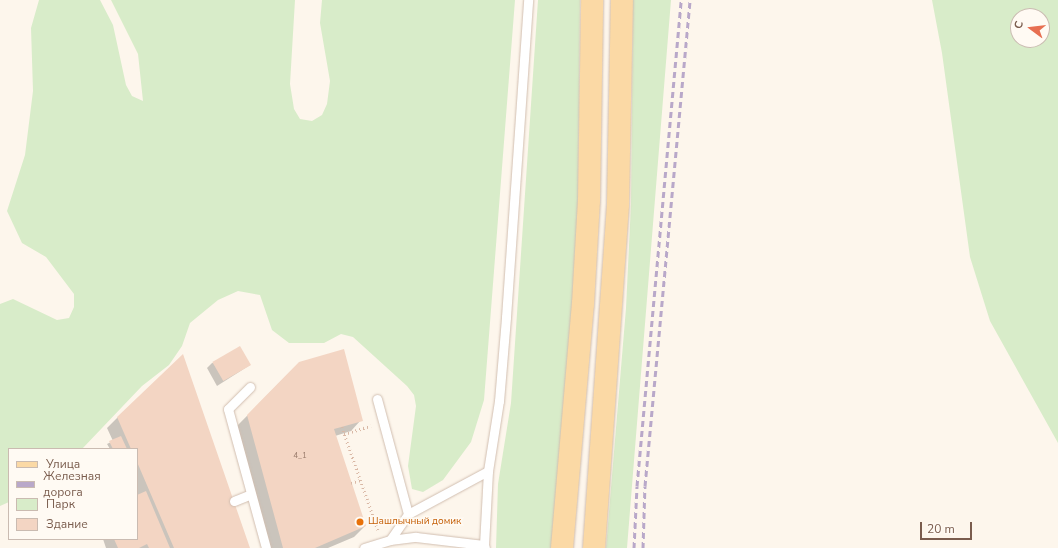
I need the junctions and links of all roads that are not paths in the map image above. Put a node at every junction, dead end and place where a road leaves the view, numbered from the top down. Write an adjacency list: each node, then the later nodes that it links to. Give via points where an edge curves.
1 (528, 0): 6 (lane, via 499,401)
2 (592, 0): 14 (main road, via 589,201 583,304)
3 (622, 0): 15 (main road, via 618,204)
4 (250, 386): 7 (lane, via 228,408)
5 (377, 399): 9 (lane)
6 (488, 471): 9 (lane); 11 (lane)
7 (251, 494): 8 (lane); 12 (lane)
8 (234, 501)
9 (408, 514): 10 (lane)
10 (390, 540): 11 (lane, via 416,537); 13 (lane)
11 (485, 547)
12 (266, 548)
13 (364, 548)
14 (562, 548)
15 (594, 548)

